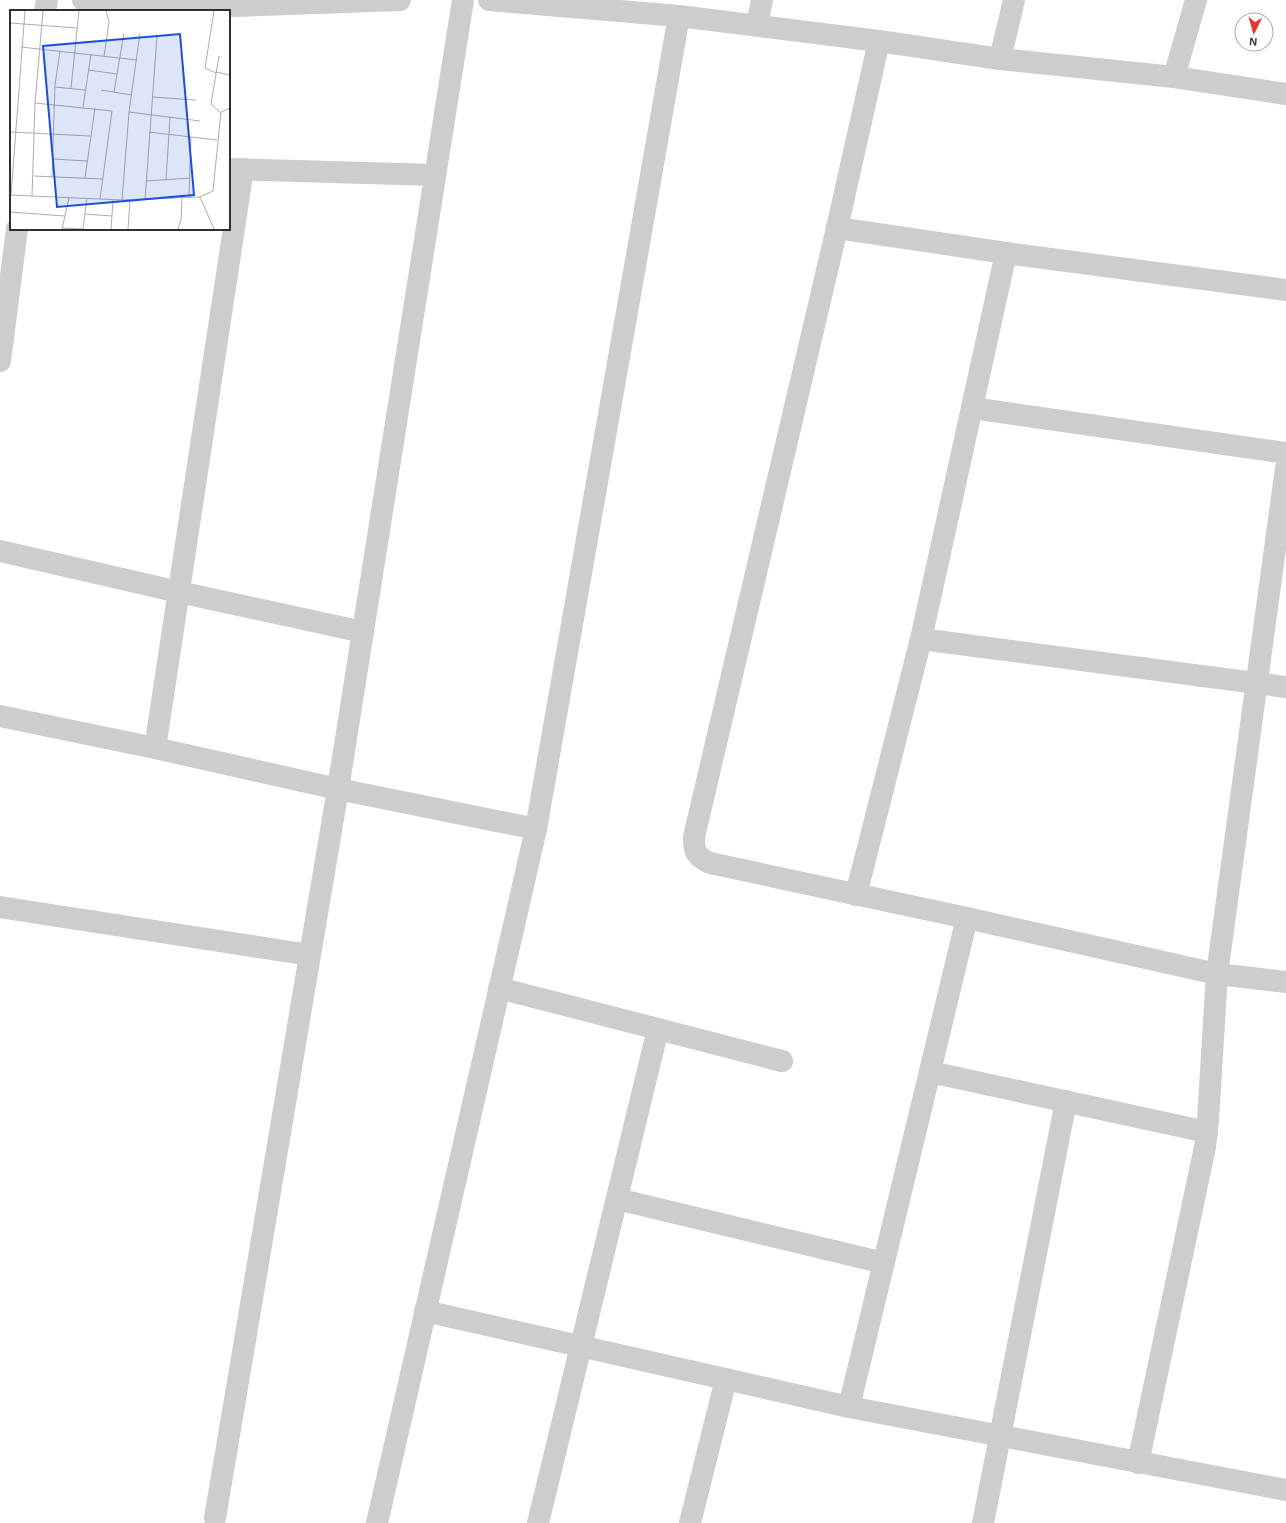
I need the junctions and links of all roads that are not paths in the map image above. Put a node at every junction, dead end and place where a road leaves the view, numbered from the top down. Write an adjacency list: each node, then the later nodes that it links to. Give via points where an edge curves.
1 (47, 0): 11 (street)
2 (83, 0): 9 (street)
3 (400, 0): 9 (street, via 155,8)
4 (463, 0): 19 (street)
5 (489, 0): 10 (street)
6 (762, 0): 13 (street)
7 (1014, 0): 15 (street)
8 (1196, 0): 16 (street)
9 (112, 2)
10 (604, 5): 12 (street)
11 (45, 10)
12 (679, 16): 13 (street); 39 (street)
13 (757, 25): 14 (street)
14 (879, 41): 15 (street); 21 (street)
15 (1000, 59): 16 (street)
16 (1174, 77): 17 (street)
17 (1286, 94)
18 (236, 169): 19 (street); 20 (street)
19 (435, 175): 32 (street)
20 (230, 214)
21 (837, 228): 24 (street); 40 (street, via 696,829 694,848 699,857 710,863)
22 (17, 230): 26 (street)
23 (228, 230): 31 (street)
24 (1006, 253): 25 (street); 27 (street)
25 (1286, 290)
26 (0, 361)
27 (972, 408): 28 (street); 33 (street)
28 (1286, 453)
29 (1286, 468): 34 (street)
30 (0, 551): 31 (street)
31 (179, 592): 32 (street); 37 (street)
32 (362, 632): 38 (street)
33 (922, 639): 34 (street); 40 (street)
34 (1258, 683): 35 (street); 44 (street)
35 (1286, 687)
36 (0, 716): 37 (street)
37 (155, 748): 38 (street)
38 (338, 789): 39 (street); 43 (street)
39 (536, 829): 46 (street)
40 (856, 895): 42 (street)
41 (0, 907): 43 (street)
42 (967, 918): 44 (street); 49 (street)
43 (310, 955): 61 (street)
44 (1217, 974): 45 (street); 51 (street)
45 (1286, 982)
46 (499, 988): 47 (street); 54 (street)
47 (658, 1029): 48 (street); 52 (street)
48 (782, 1061)
49 (930, 1072): 50 (street); 53 (street)
50 (1066, 1101): 51 (street); 58 (street)
51 (1207, 1132): 59 (street)
52 (617, 1199): 53 (street); 55 (street)
53 (884, 1262): 57 (street)
54 (425, 1311): 55 (street); 62 (street)
55 (581, 1346): 56 (street); 63 (street)
56 (726, 1379): 57 (street); 64 (street)
57 (849, 1407): 58 (street)
58 (1000, 1436): 59 (street); 65 (street)
59 (1138, 1463): 60 (street)
60 (1286, 1490)
61 (216, 1518)
62 (377, 1523)
63 (538, 1523)
64 (690, 1523)
65 (982, 1523)

